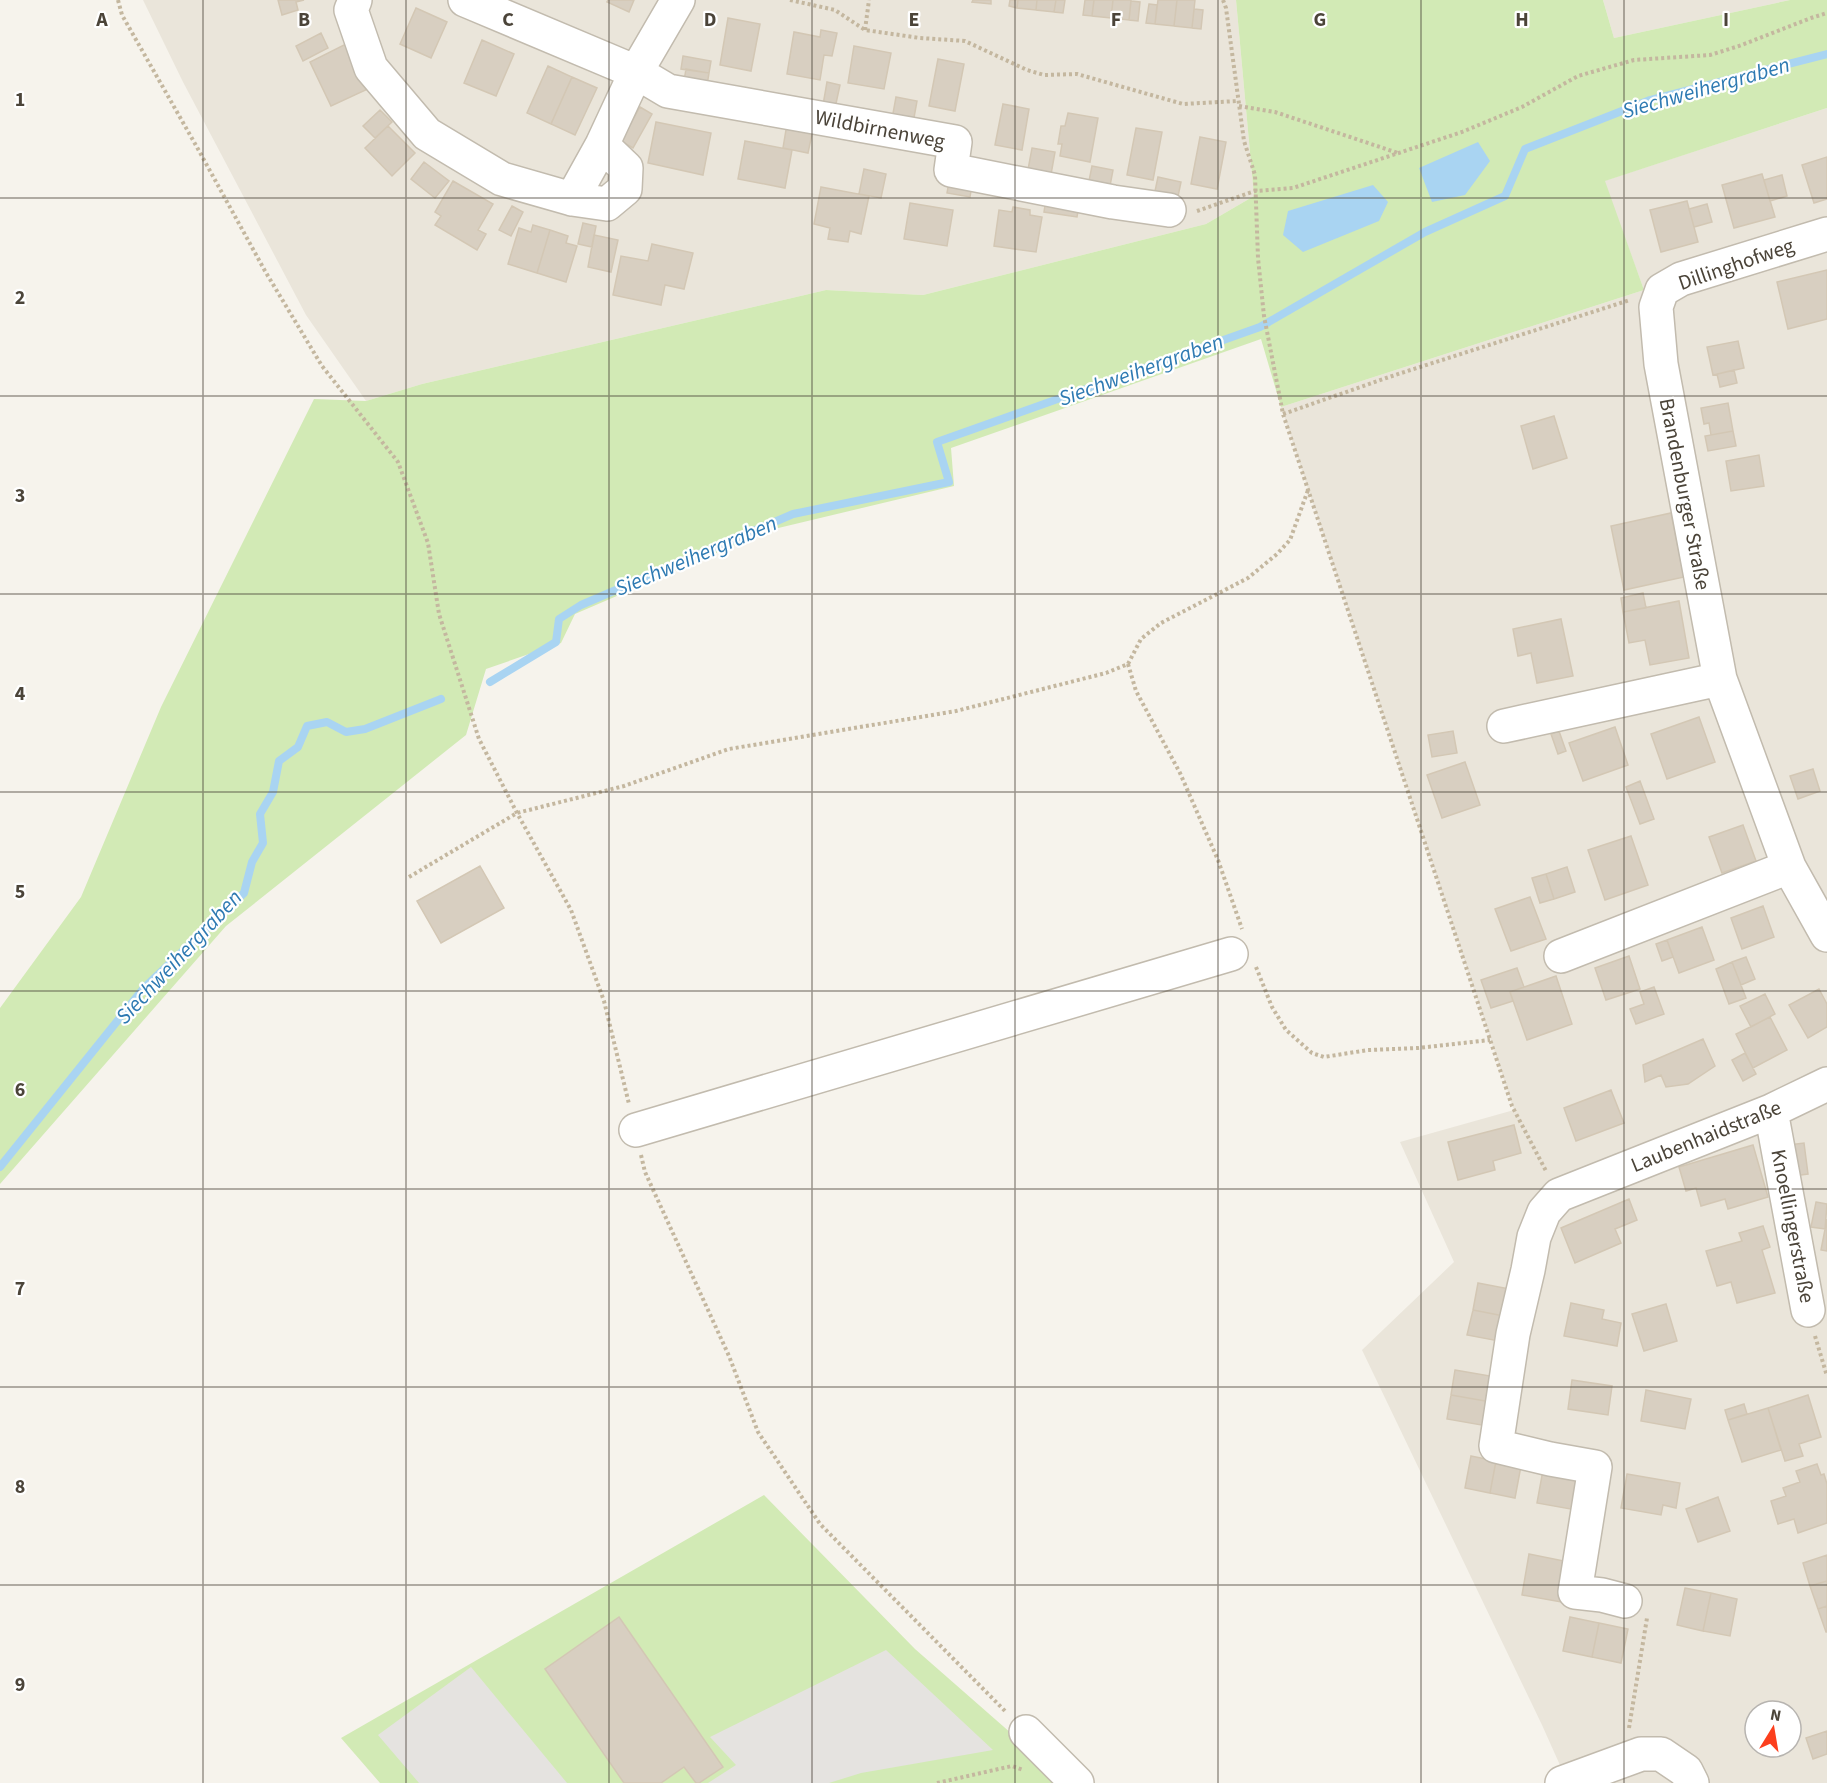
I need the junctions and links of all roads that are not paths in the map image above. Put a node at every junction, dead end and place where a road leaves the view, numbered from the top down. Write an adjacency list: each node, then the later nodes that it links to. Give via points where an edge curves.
1 (355, 0): 4 (street, via 351,10 371,68 427,134 502,179 572,199 608,204 625,189 626,168 602,145)
2 (465, 0): 4 (street, Wildbirnenweg)
3 (678, 0): 4 (street)
4 (636, 72): 5 (street, Wildbirnenweg, via 668,91 955,142 951,170)
5 (1169, 210)
6 (1827, 234): 7 (street, Dillinghofweg, via 1681,279)
7 (1659, 299): 8 (street, Brandenburger Straße, via 1661,364)
8 (1720, 679): 9 (street); 10 (street, Brandenburger Straße)
9 (1504, 726)
10 (1789, 867): 11 (street, Brandenburger Straße); 13 (street)
11 (1827, 935)
12 (1243, 951): 16 (street)
13 (1560, 956)
14 (1827, 1084): 15 (street, Laubenhaidstraße)
15 (1771, 1111): 17 (street, Knoellingerstraße); 18 (street, Laubenhaidstraße, via 1572,1190 1544,1212 1534,1237 1513,1334 1496,1446 1596,1467 1575,1592)
16 (636, 1130)
17 (1808, 1310)
18 (1624, 1601)
19 (1026, 1732): 20 (street)
20 (1077, 1783)
21 (1562, 1783): 22 (street, via 1641,1754 1661,1754 1686,1771)
22 (1692, 1783)

